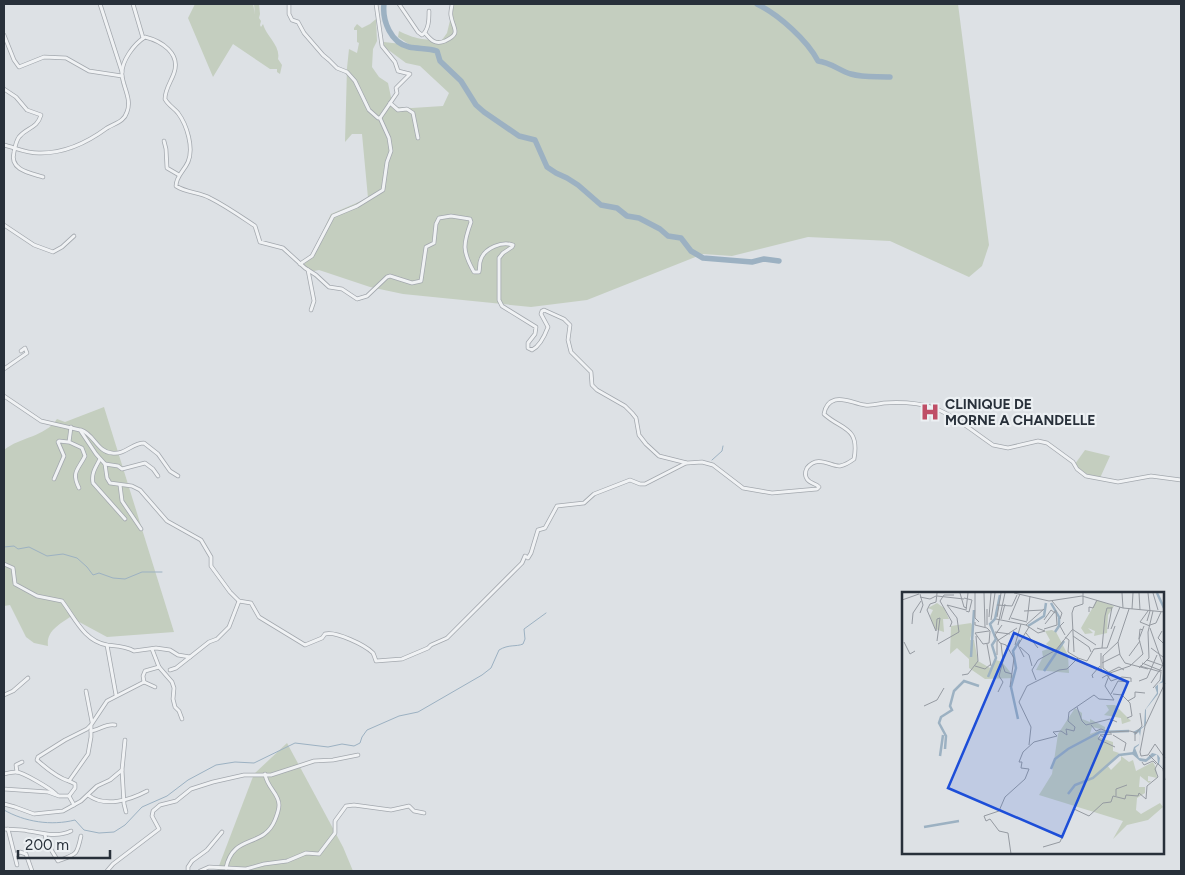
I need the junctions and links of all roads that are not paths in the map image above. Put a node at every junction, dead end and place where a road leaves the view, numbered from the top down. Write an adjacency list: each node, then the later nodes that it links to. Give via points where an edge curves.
1 (100, 4): 11 (street)
2 (132, 4): 10 (street)
3 (290, 4): 14 (street, via 288,14 292,20 298,22 323,55 355,80 369,110)
4 (376, 4): 13 (street, via 382,46 398,71 410,74 396,88 397,92)
5 (399, 4): 8 (street, via 418,32)
6 (452, 4): 8 (street, via 455,34 440,43 430,40)
7 (429, 11): 8 (street)
8 (425, 33)
9 (4, 35): 11 (street, via 19,67 44,57 66,58 89,71)
10 (143, 38): 11 (street, via 129,53); 19 (street, via 158,40 170,50 176,66 165,100 178,112 190,144 190,158)
11 (122, 74): 18 (street, via 128,97 124,119 78,146 40,154)
12 (4, 89): 18 (street, via 27,110 41,115 39,122 19,137)
13 (389, 102): 14 (street); 15 (street, via 398,110 407,109 413,113)
14 (380, 118): 23 (street, via 391,151 383,190 333,216 312,256)
15 (418, 138)
16 (164, 141): 19 (street, via 167,168)
17 (4, 145): 18 (street)
18 (14, 148): 20 (street, via 12,157 16,166)
19 (179, 175): 23 (street, via 176,186 224,206 255,226 260,242 283,248)
20 (43, 177)
21 (4, 225): 22 (street, via 48,251 57,250)
22 (74, 236)
23 (300, 264): 24 (street)
24 (308, 270): 25 (street, via 314,301); 33 (street, via 328,287 342,290 357,299 368,296 390,276 412,283 421,281 426,247 434,243 440,218 468,218 471,222 464,248 474,272 479,272 484,253 501,244 513,245 499,258 499,300 502,306 536,327 528,348 536,348 545,335 548,327 542,311 564,319 570,326 568,340 571,352 591,372 592,385 625,406 636,418 639,435 652,450 660,456)
25 (311, 310)
26 (20, 351): 27 (street, via 24,348 27,353)
27 (4, 369)
28 (4, 396): 29 (street, via 41,421)
29 (71, 427): 30 (street); 31 (street)
30 (80, 430): 32 (street); 36 (street, via 90,435 103,450 113,454 144,443)
31 (68, 442): 37 (street, via 58,442 64,456); 40 (street, via 82,448 84,454 75,476)
32 (100, 459): 34 (street); 41 (street, via 92,476 93,483)
33 (687, 463): 38 (street, via 713,465 743,488 772,493 817,489 820,487 806,478 808,466 820,462 842,466 854,459 856,453 851,433 824,414 830,402 844,400 867,406 886,403 932,408 1000,447 1038,441 1047,443 1086,476 1118,482 1151,476); 44 (street, via 645,484 630,480 594,494 584,503 557,506 544,528 538,530 528,558 525,556 447,638 402,660 376,661 372,653 350,639 330,633 305,645 260,617 251,604)
34 (106, 464): 35 (street, via 122,469 145,463); 39 (street, via 110,483)
35 (158, 476)
36 (178, 476)
37 (54, 479)
38 (1181, 480)
39 (120, 485): 42 (street, via 122,501); 44 (street, via 140,490 167,521 201,540 211,557 211,566)
40 (80, 488)
41 (125, 520)
42 (141, 528)
43 (4, 564): 45 (street, via 13,568 15,584 37,596 62,601 81,630)
44 (239, 601): 47 (street, via 229,627)
45 (106, 645): 46 (street, via 134,650); 55 (street)
46 (152, 649): 47 (street, via 170,650); 48 (street)
47 (190, 657): 49 (street)
48 (160, 667): 51 (street, via 145,671); 56 (street, via 172,682 175,707)
49 (170, 670)
50 (28, 678): 54 (street)
51 (144, 682): 52 (street); 55 (street)
52 (155, 687)
53 (86, 691): 57 (street)
54 (4, 694)
55 (116, 695): 57 (street, via 107,701)
56 (182, 719)
57 (92, 724): 59 (street); 67 (street, via 38,757 44,767)
58 (115, 725): 59 (street)
59 (91, 731): 67 (street, via 88,754)
60 (125, 740): 63 (street)
61 (358, 755): 66 (street)
62 (22, 762): 64 (street, via 16,765)
63 (122, 770): 71 (street); 73 (street)
64 (17, 772): 65 (street); 70 (street)
65 (4, 774)
66 (265, 774): 85 (street, via 279,802 274,822 266,834 245,842 233,851); 87 (street, via 236,776 203,785 191,789 176,801 160,805 152,816 159,828)
67 (69, 781): 72 (street, via 75,784 75,788)
68 (4, 789): 70 (street)
69 (147, 792): 73 (street)
70 (56, 795): 72 (street)
71 (88, 795): 73 (street, via 101,801); 75 (street)
72 (69, 796): 75 (street)
73 (123, 800): 76 (street)
74 (4, 804): 75 (street, via 34,814 63,811)
75 (74, 805)
76 (126, 812)
77 (424, 812): 85 (street, via 414,811 409,806 391,810 346,806 335,820 335,833 319,854 306,853 246,869)
78 (6, 830): 81 (street); 83 (street)
79 (71, 832): 81 (street)
80 (222, 832): 88 (street, via 192,861)
81 (45, 835): 82 (street, via 58,861 78,851)
82 (81, 836)
83 (15, 855): 84 (street); 86 (street, via 20,852 26,854)
84 (17, 865)
85 (226, 868): 89 (street, via 209,867)
86 (32, 871)
87 (108, 871)
88 (188, 871)
89 (200, 871)

